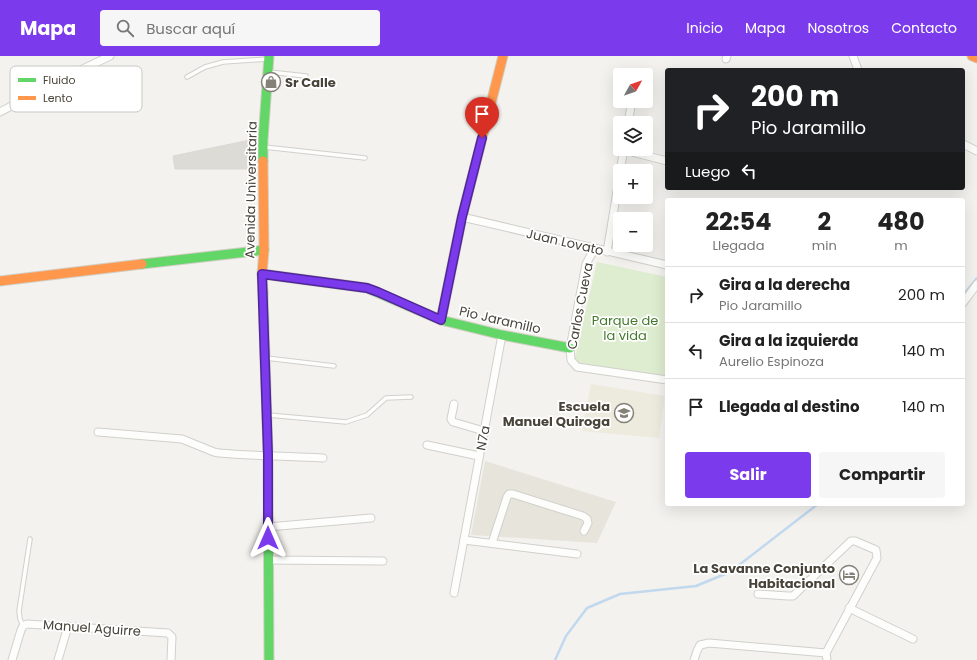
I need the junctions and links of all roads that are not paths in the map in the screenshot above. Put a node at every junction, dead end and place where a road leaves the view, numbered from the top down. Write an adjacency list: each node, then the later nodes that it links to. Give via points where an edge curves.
1 (110, 56): 7 (street)
2 (503, 56): 21 (street)
3 (853, 56): 8 (street)
4 (972, 56): 6 (street)
5 (269, 58): 9 (street, Avenida Universitaria); 11 (lane, via 223,62 205,67)
6 (977, 58)
7 (89, 66)
8 (857, 68)
9 (268, 71): 10 (lane); 15 (street, Avenida Universitaria)
10 (306, 76)
11 (187, 77)
12 (10, 107): 13 (street)
13 (0, 112)
14 (965, 145): 16 (street)
15 (263, 147): 18 (lane); 23 (street, Avenida Universitaria)
16 (977, 151)
17 (647, 156): 19 (street)
18 (365, 158)
19 (665, 160)
20 (615, 204): 24 (street)
21 (462, 217): 22 (street, Juan Lovato); 30 (street)
22 (596, 249): 24 (street, Juan Lovato); 32 (street, Carlos Cueva, via 586,264)
23 (264, 250): 26 (street, Avenida Universitaria); 27 (street)
24 (607, 252): 25 (street, Juan Lovato)
25 (665, 265)
26 (262, 274): 30 (street, Pio Jaramillo, via 367,288); 33 (street, Avenida Universitaria)
27 (0, 281)
28 (977, 284): 29 (street)
29 (965, 300)
30 (441, 320): 31 (street, Pio Jaramillo)
31 (502, 335): 32 (street, Pio Jaramillo); 39 (street, N7a)
32 (570, 348): 35 (street, Carlos Cueva, via 571,360 577,367)
33 (265, 358): 34 (lane); 38 (street, Avenida Universitaria)
34 (334, 366)
35 (665, 380)
36 (411, 397): 38 (lane, via 386,398 367,415 346,422)
37 (454, 404): 39 (street, via 452,422)
38 (267, 415): 42 (street, Avenida Universitaria)
39 (484, 430): 43 (street, N7a)
40 (98, 432): 42 (street, via 182,439 214,452)
41 (427, 445): 43 (street)
42 (268, 455): 44 (street); 46 (street, Avenida Universitaria)
43 (480, 456): 49 (street, N7a)
44 (323, 458)
45 (371, 518): 46 (street)
46 (268, 528): 52 (street, Avenida Universitaria)
47 (584, 531): 50 (street, via 588,523 583,516 509,494)
48 (30, 539): 57 (lane, via 18,611)
49 (464, 540): 50 (street); 54 (street, N7a)
50 (492, 543): 51 (street)
51 (577, 554)
52 (268, 560): 53 (street); 64 (street, Avenida Universitaria)
53 (383, 562)
54 (454, 593)
55 (758, 594): 56 (street, via 793,596 851,541 855,541 876,550 878,554)
56 (849, 608): 59 (street); 60 (street)
57 (23, 626): 58 (street, Manuel Aguirre); 61 (street)
58 (68, 626): 62 (street); 63 (street, Manuel Aguirre, via 168,632 172,637)
59 (913, 640)
60 (827, 656): 65 (street, via 709,643 700,645)
61 (12, 660)
62 (58, 660)
63 (171, 660)
64 (269, 660)
65 (694, 660)

